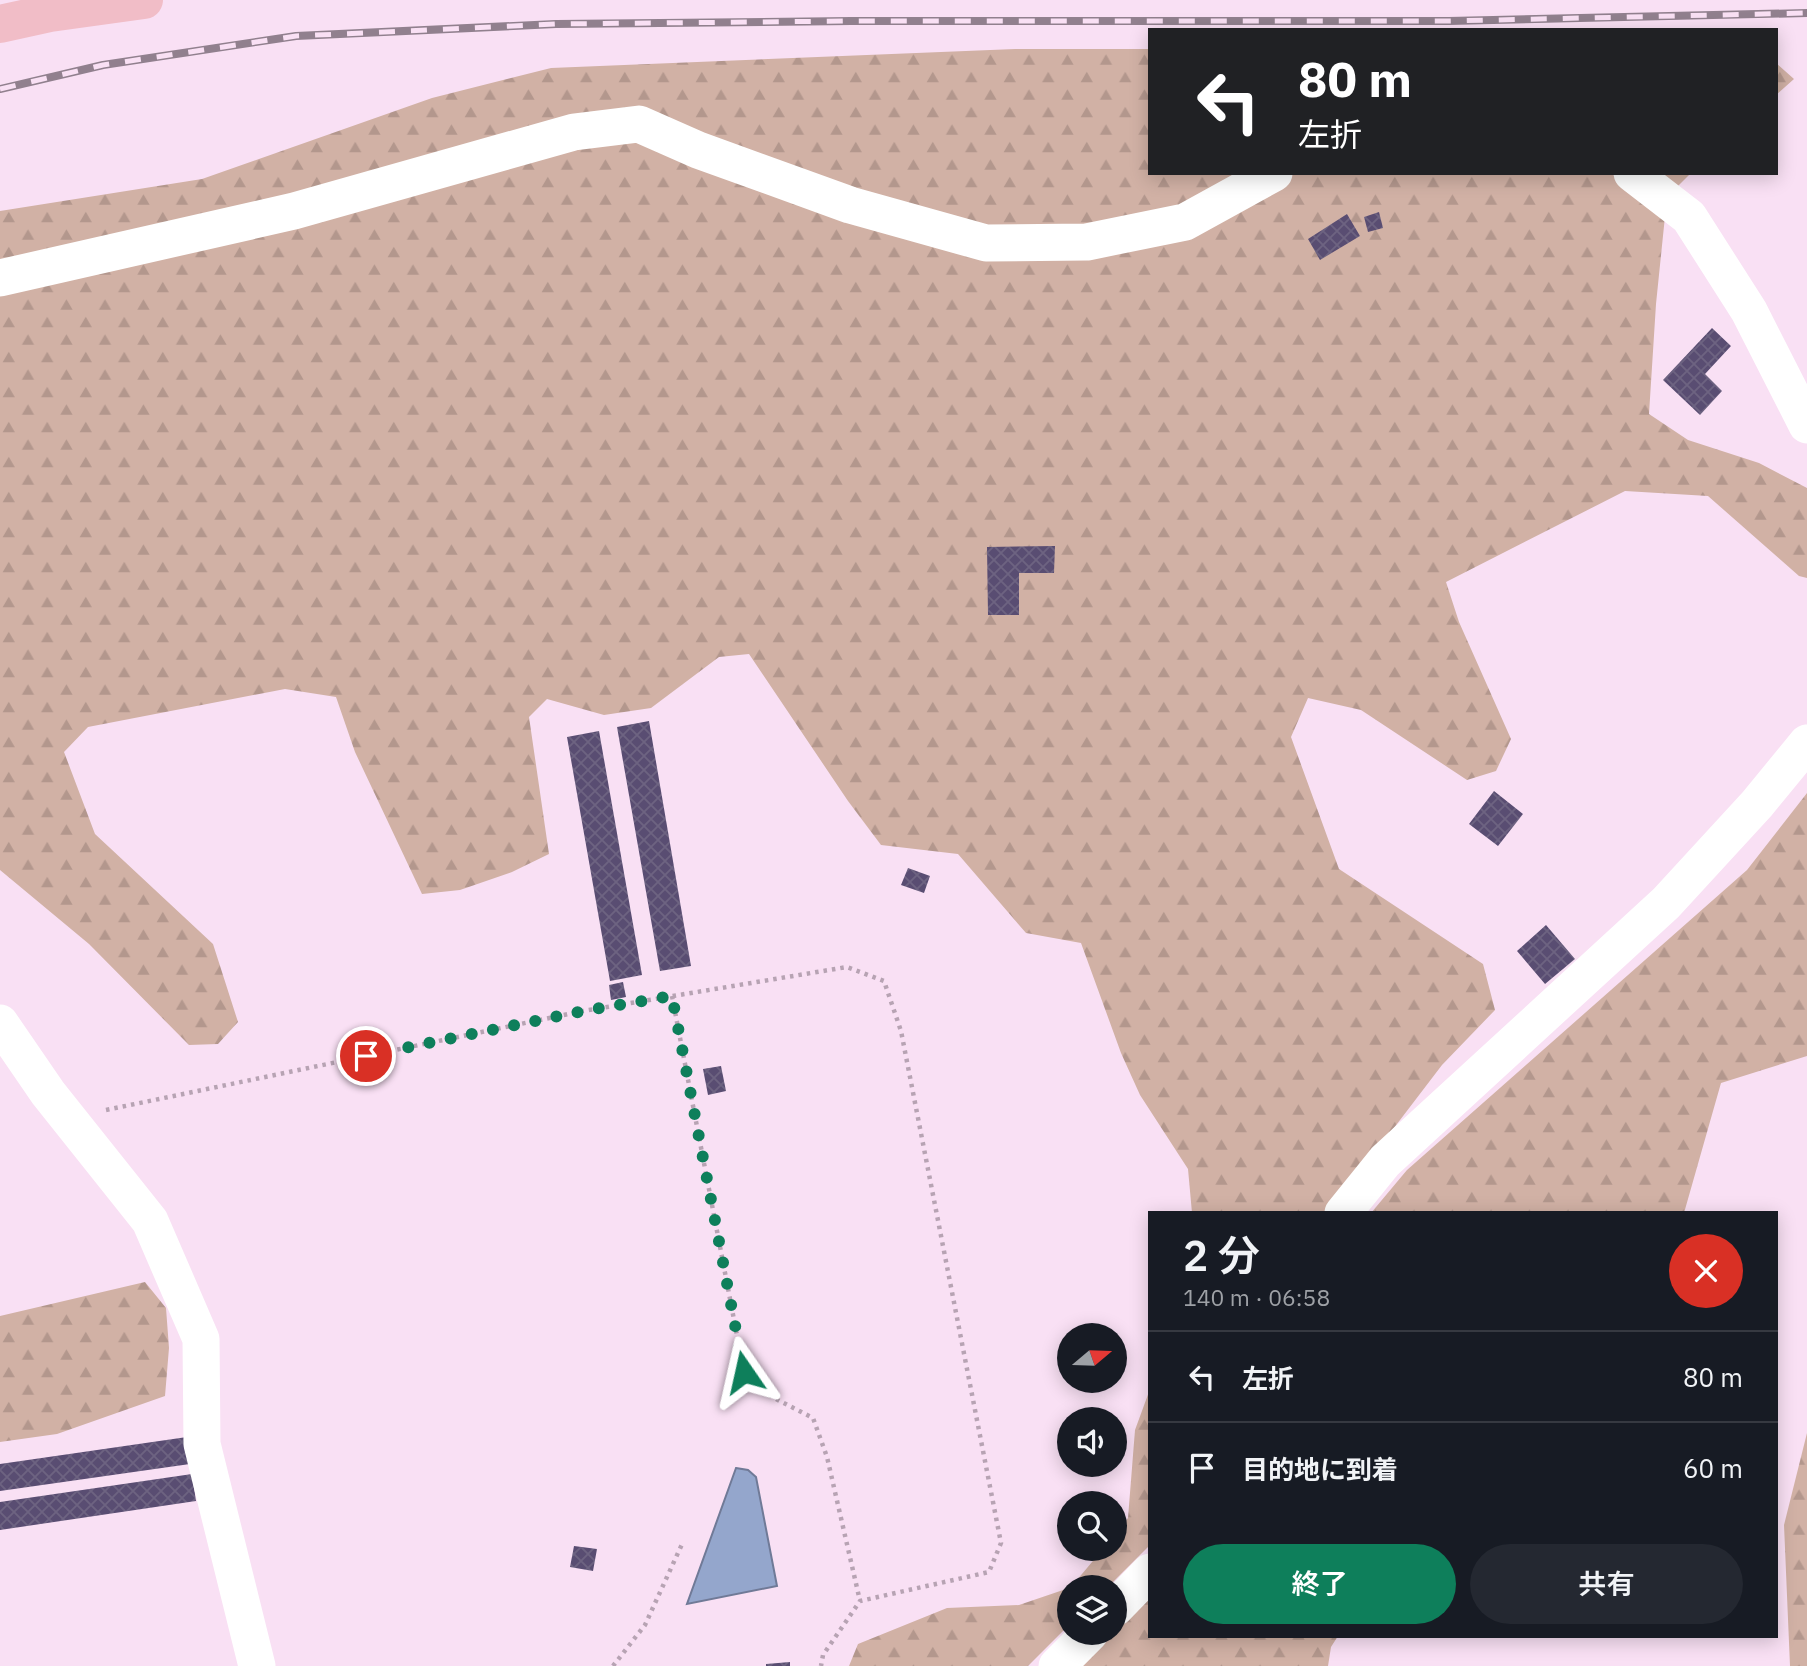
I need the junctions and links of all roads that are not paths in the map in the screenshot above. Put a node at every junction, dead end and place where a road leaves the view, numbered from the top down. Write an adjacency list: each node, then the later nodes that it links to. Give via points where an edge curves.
1 (144, 0): 2 (highway)
2 (0, 24)
3 (1270, 175): 5 (street, via 1185,222 1087,242 986,243 849,205 639,124 574,132 294,211)
4 (1635, 175): 6 (street, via 1689,218 1749,311)
5 (0, 278)
6 (1807, 425)
7 (1807, 743): 9 (street, via 1666,903 1385,1161)
8 (0, 1023): 13 (street, via 150,1221 201,1339 202,1444)
9 (1345, 1211)
10 (1148, 1574): 11 (street)
11 (1127, 1596)
12 (1078, 1645): 14 (street)
13 (257, 1666)
14 (1057, 1666)

